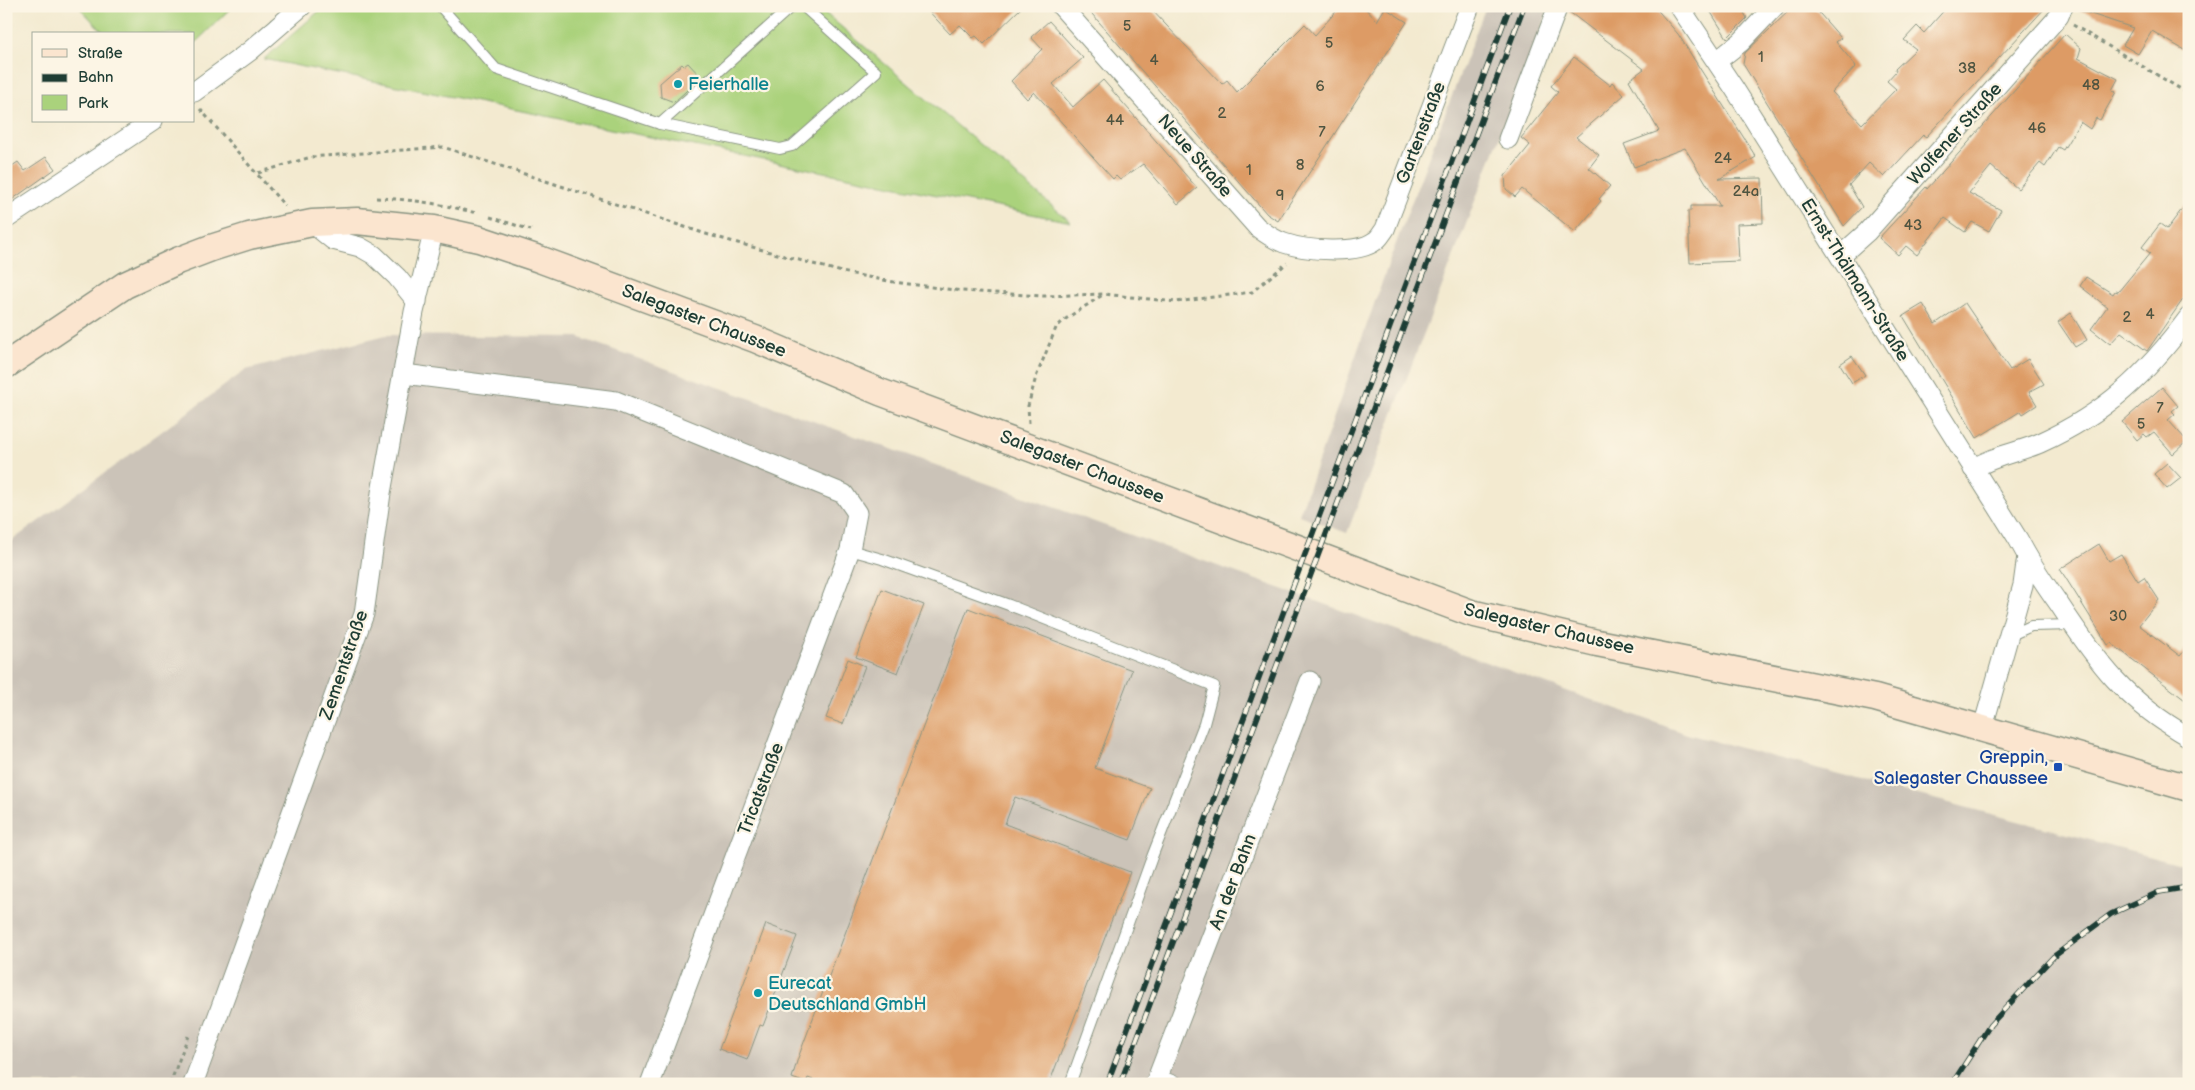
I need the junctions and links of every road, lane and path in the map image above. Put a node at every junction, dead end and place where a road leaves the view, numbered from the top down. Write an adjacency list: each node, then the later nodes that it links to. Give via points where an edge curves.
1 (302, 6): 13 (street)
2 (440, 6): 15 (lane, via 496,69)
3 (792, 6): 15 (lane)
4 (804, 6): 15 (lane, via 876,72 792,146 780,149)
5 (1061, 6): 22 (street, Neue Straße, via 1257,227 1269,237)
6 (1470, 6): 23 (street, Gartenstraße, via 1385,229 1375,241)
7 (1558, 6): 16 (street)
8 (1679, 6): 11 (street, Ernst-Thälmann-Straße)
9 (1775, 6): 11 (street, via 1741,42)
10 (2061, 11): 12 (path); 24 (street, Wolfener Straße, via 1867,232)
11 (1717, 61): 24 (street, Ernst-Thälmann-Straße)
12 (2189, 94)
13 (196, 99): 17 (path)
14 (151, 122): 19 (street)
15 (660, 124)
16 (1508, 139)
17 (258, 173): 18 (path); 25 (path, via 311,157 443,148 709,235 842,272 962,291 1044,296)
18 (287, 208)
19 (6, 219)
20 (312, 223): 21 (main road, Salegaster Chaussee, via 358,221); 26 (street, via 333,240 360,247 374,255); 28 (main road, Salegaster Chaussee, via 249,236 151,272 102,298)
21 (434, 229): 26 (street, Zementstraße); 37 (main road, Salegaster Chaussee, via 479,239 539,259 755,339 889,395 1471,613 1597,643 1875,698)
22 (1304, 248): 23 (street, Neue Straße); 25 (path, via 1252,292 1176,302)
23 (1358, 248)
24 (1840, 256): 31 (street, Ernst-Thälmann-Straße)
25 (1104, 294): 30 (path, via 1056,328 1028,406)
26 (416, 302): 29 (street, Zementstraße)
27 (2189, 317): 31 (street, via 2145,372 2095,414 2037,444 1990,459)
28 (6, 365)
29 (404, 374): 32 (street, Tricatstraße, via 616,401 844,494 857,513); 43 (street, Zementstraße, via 381,493 364,614)
30 (1030, 429)
31 (1973, 469): 33 (street, Ernst-Thälmann-Straße)
32 (850, 550): 44 (street, Tricatstraße); 45 (lane, via 1009,605 1214,686 1204,724 1152,856)
33 (2027, 556): 34 (street, Ernst-Thälmann-Straße); 35 (street)
34 (2073, 625): 35 (lane, via 2030,626); 38 (street, Ernst-Thälmann-Straße, via 2110,676 2163,722)
35 (2009, 636): 37 (street)
36 (1310, 681): 41 (street, An der Bahn)
37 (1983, 727): 39 (main road, Salegaster Chaussee)
38 (2189, 737)
39 (2189, 788)
40 (189, 1034): 42 (path)
41 (1157, 1079): 46 (lane)
42 (170, 1084)
43 (193, 1084)
44 (650, 1084)
45 (1070, 1084)
46 (1182, 1084)

